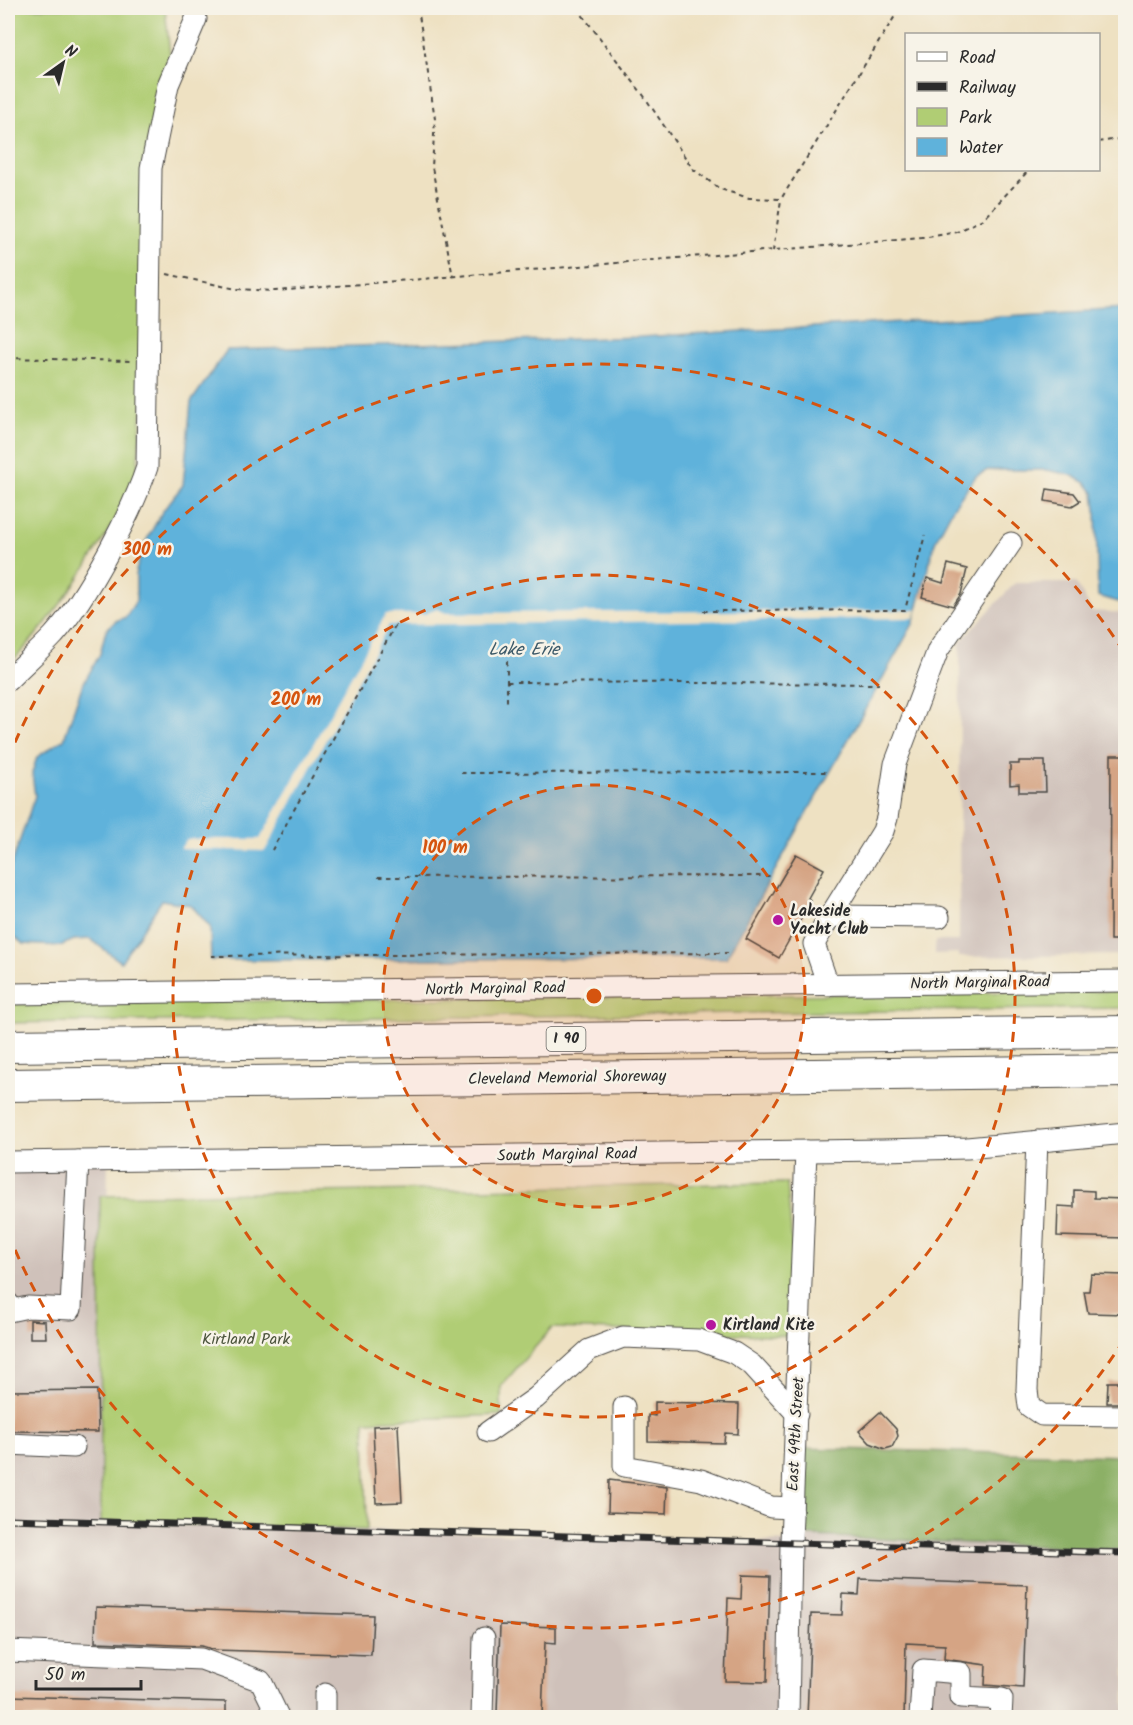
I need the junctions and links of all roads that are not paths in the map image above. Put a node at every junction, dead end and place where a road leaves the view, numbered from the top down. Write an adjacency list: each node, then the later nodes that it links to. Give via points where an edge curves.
1 (196, 19): 3 (street, via 168,85 151,168 147,466 139,490 78,602 55,634)
2 (1011, 543): 4 (street, via 938,650 895,764 883,831)
3 (8, 680)
4 (830, 916): 5 (street); 7 (street, via 814,944)
5 (939, 917)
6 (1125, 981): 7 (street, North Marginal Road)
7 (828, 985): 8 (street, North Marginal Road)
8 (8, 994)
9 (1125, 1032): 10 (highway, I 90)
10 (8, 1046)
11 (1125, 1071): 12 (highway, Cleveland Memorial Shoreway)
12 (8, 1085)
13 (1125, 1133): 14 (street, South Marginal Road)
14 (1037, 1141): 15 (street, South Marginal Road, via 967,1148); 21 (street, via 1029,1406 1042,1415)
15 (806, 1151): 16 (street, South Marginal Road); 20 (street, East 49th Street)
16 (78, 1161): 17 (street, South Marginal Road); 18 (street, via 71,1309 28,1307 9,1311)
17 (8, 1162)
18 (8, 1303)
19 (624, 1407): 25 (street, via 624,1466 701,1480 771,1507)
20 (796, 1413): 22 (street, via 752,1365 734,1353 699,1340 623,1337 589,1350 536,1398); 25 (street, East 49th Street)
21 (1125, 1416)
22 (488, 1432)
23 (8, 1444): 24 (street)
24 (74, 1447)
25 (792, 1508): 32 (street, East 49th Street)
26 (484, 1638): 31 (street)
27 (8, 1651): 29 (street, via 201,1659 261,1681)
28 (325, 1694): 30 (street)
29 (279, 1718)
30 (325, 1718)
31 (482, 1718)
32 (788, 1718)
33 (920, 1718): 34 (street, via 923,1670 961,1673 961,1697 1002,1699)
34 (1001, 1718)

